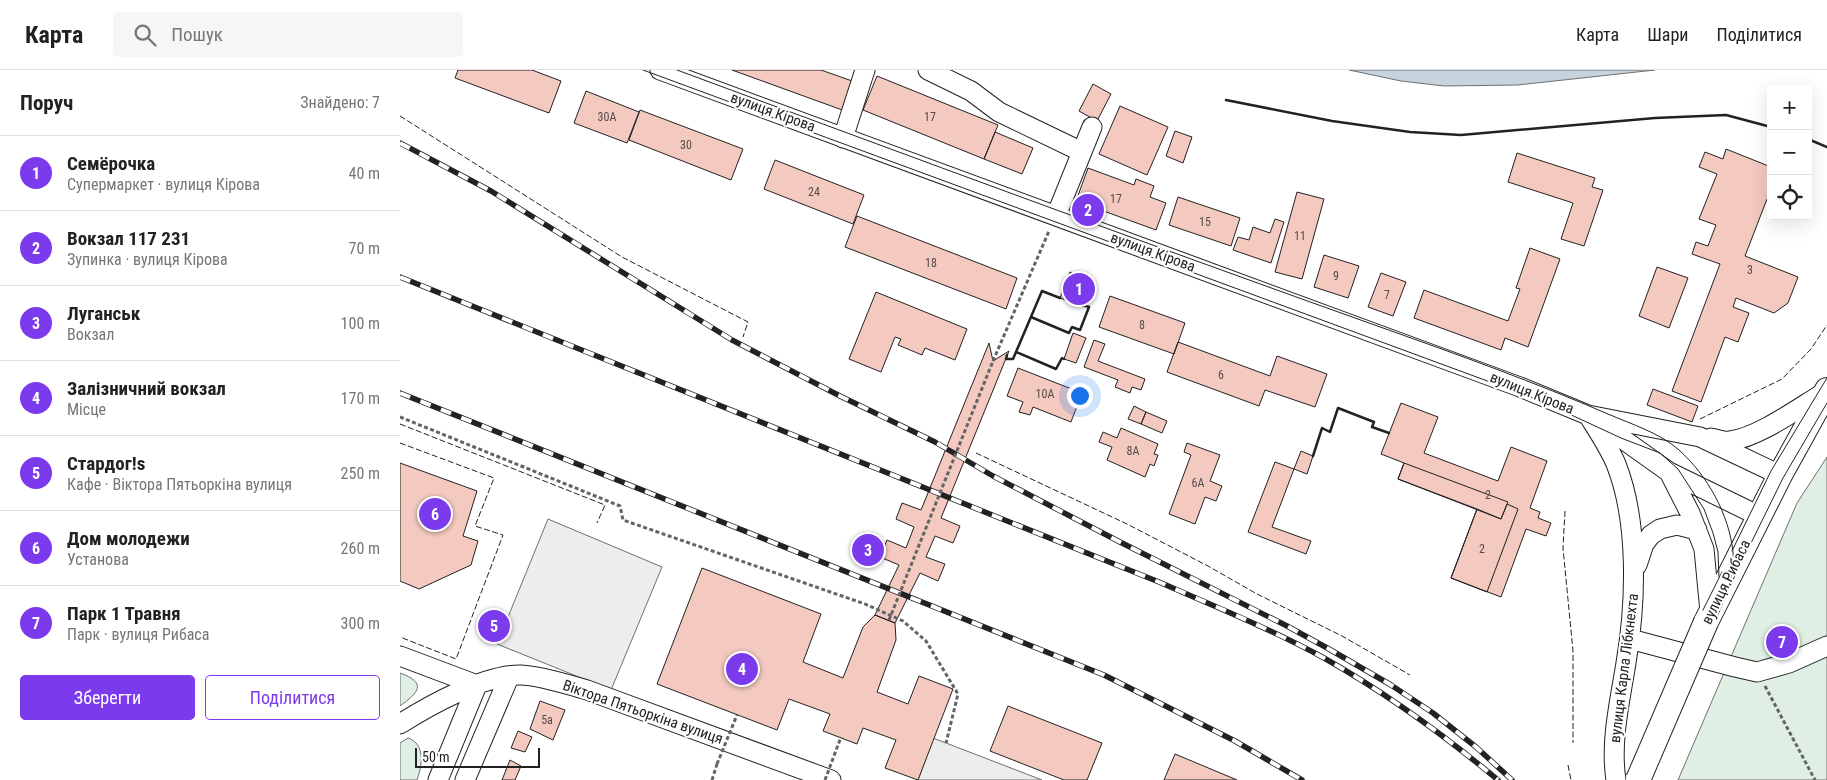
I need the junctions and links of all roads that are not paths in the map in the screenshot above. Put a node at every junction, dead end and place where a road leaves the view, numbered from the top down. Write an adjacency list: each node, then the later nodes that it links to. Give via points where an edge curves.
1 (660, 70): 5 (street, вулиця Кірова)
2 (866, 70): 5 (street)
3 (928, 70): 6 (street, via 971,91 999,112)
4 (1092, 127): 6 (street)
5 (843, 138): 7 (street, вулиця Кірова)
6 (1082, 152): 7 (street)
7 (1056, 216): 9 (street, вулиця Кірова)
8 (1827, 391): 10 (street, via 1749,435 1729,441); 12 (main road, вулиця Рибаса)
9 (1588, 415): 10 (street, вулиця Кірова); 11 (street, вулиця Кірова); 15 (street, вулиця Карла Лібкнехта, via 1616,463 1625,490)
10 (1700, 437): 12 (street, вулиця Кірова)
11 (1669, 472): 13 (street, вулиця Кірова); 14 (street)
12 (1780, 475): 13 (main road, вулиця Рибаса)
13 (1759, 516): 16 (main road, вулиця Рибаса)
14 (1697, 530): 15 (street, via 1677,525 1651,535 1644,544); 16 (street, via 1704,548)
15 (1634, 574): 17 (street, вулиця Карла Лібкнехта)
16 (1708, 617): 27 (main road, вулиця Рибаса, bridge)
17 (1630, 639): 18 (street, via 1757,672 1789,663); 26 (street, вулиця Карла Лібкнехта, via 1616,731 1613,764)
18 (1827, 646)
19 (400, 656): 21 (street)
20 (509, 677): 21 (street, Віктора Пятьоркіна вулиця); 24 (street); 25 (street, Віктора Пятьоркіна вулиця, via 521,675 587,690)
21 (477, 685): 22 (street, Віктора Пятьоркіна вулиця, via 422,710); 23 (street)
22 (400, 724)
23 (438, 780)
24 (465, 780)
25 (831, 780)
26 (1616, 780)
27 (1638, 780)

